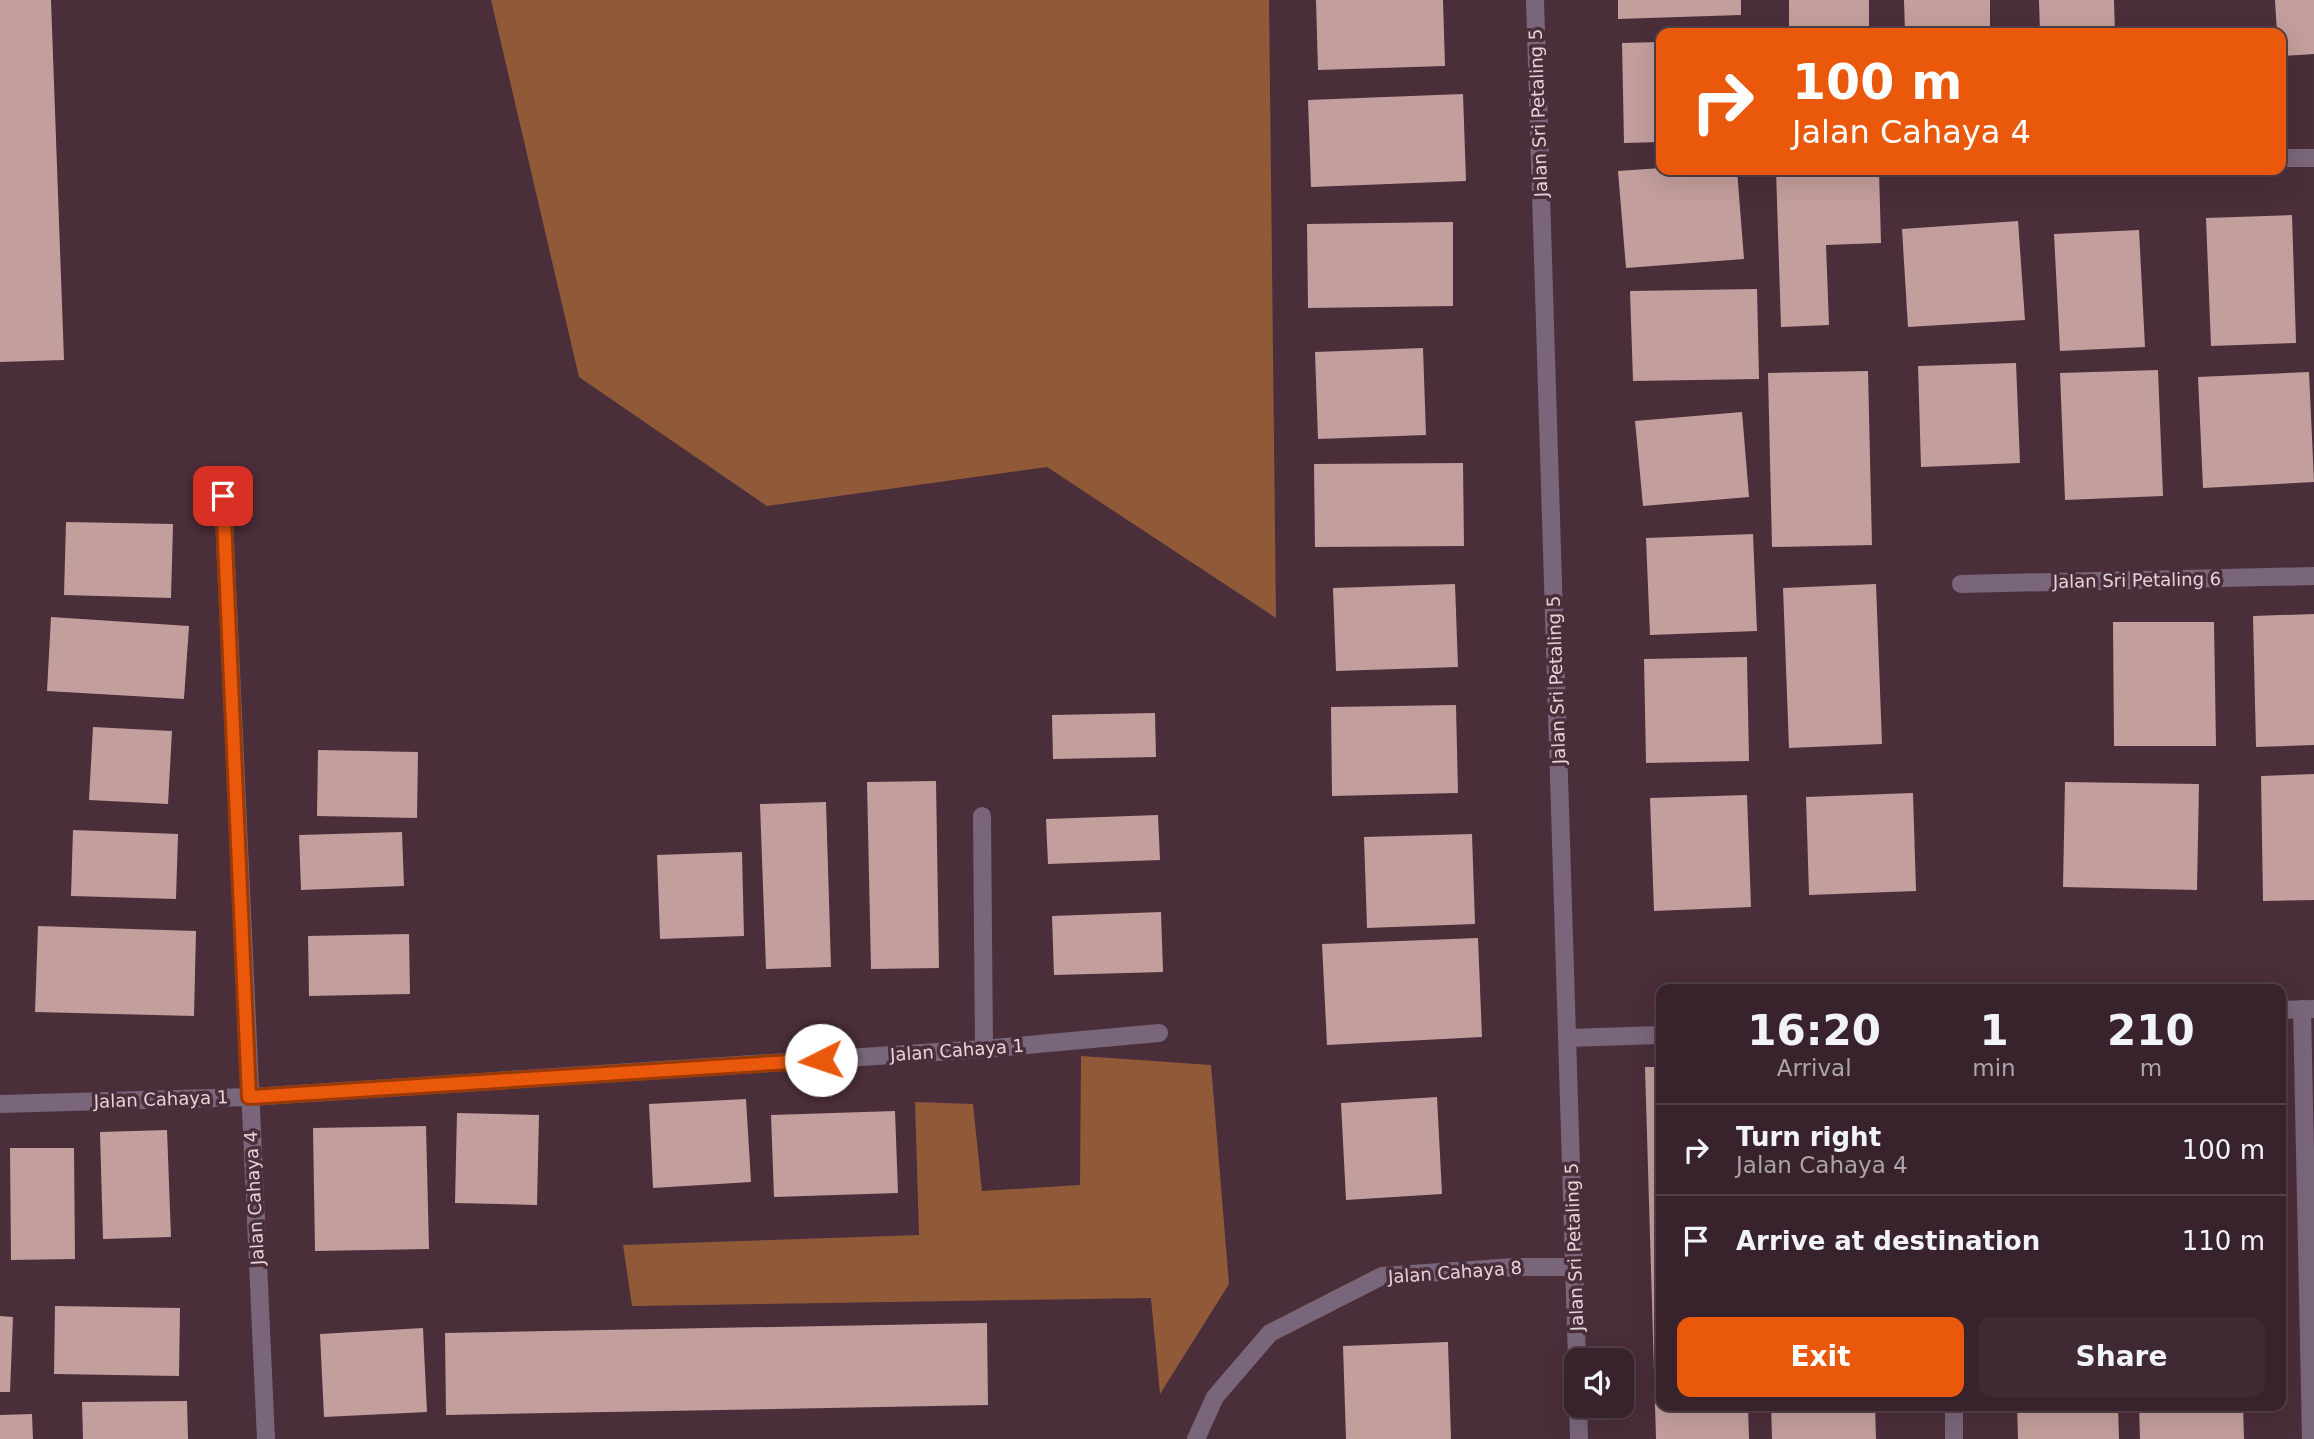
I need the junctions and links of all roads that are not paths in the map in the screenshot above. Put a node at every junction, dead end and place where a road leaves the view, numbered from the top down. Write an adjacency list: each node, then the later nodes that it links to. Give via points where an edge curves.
1 (1535, 0): 12 (street, Jalan Sri Petaling 5)
2 (2286, 158): 3 (street)
3 (2314, 158)
4 (223, 496): 14 (street, Jalan Cahaya 4)
5 (2314, 576): 6 (street, Jalan Sri Petaling 6)
6 (1961, 584)
7 (982, 816): 13 (street)
8 (2308, 1009): 9 (street); 24 (street)
9 (2286, 1010)
10 (1159, 1033): 13 (street, Jalan Cahaya 1)
11 (1656, 1035): 12 (street)
12 (1567, 1038): 16 (street, Jalan Sri Petaling 5)
13 (984, 1049): 14 (street, Jalan Cahaya 1)
14 (249, 1097): 15 (street, Jalan Cahaya 1); 20 (street, Jalan Cahaya 4)
15 (0, 1104)
16 (1574, 1267): 17 (street, Jalan Sri Petaling 5); 21 (street, Jalan Cahaya 8, via 1382,1276 1270,1332 1215,1397)
17 (1577, 1348)
18 (1954, 1411): 23 (street)
19 (1578, 1418): 22 (street)
20 (266, 1439)
21 (1196, 1439)
22 (1579, 1439)
23 (1954, 1439)
24 (2311, 1439)

